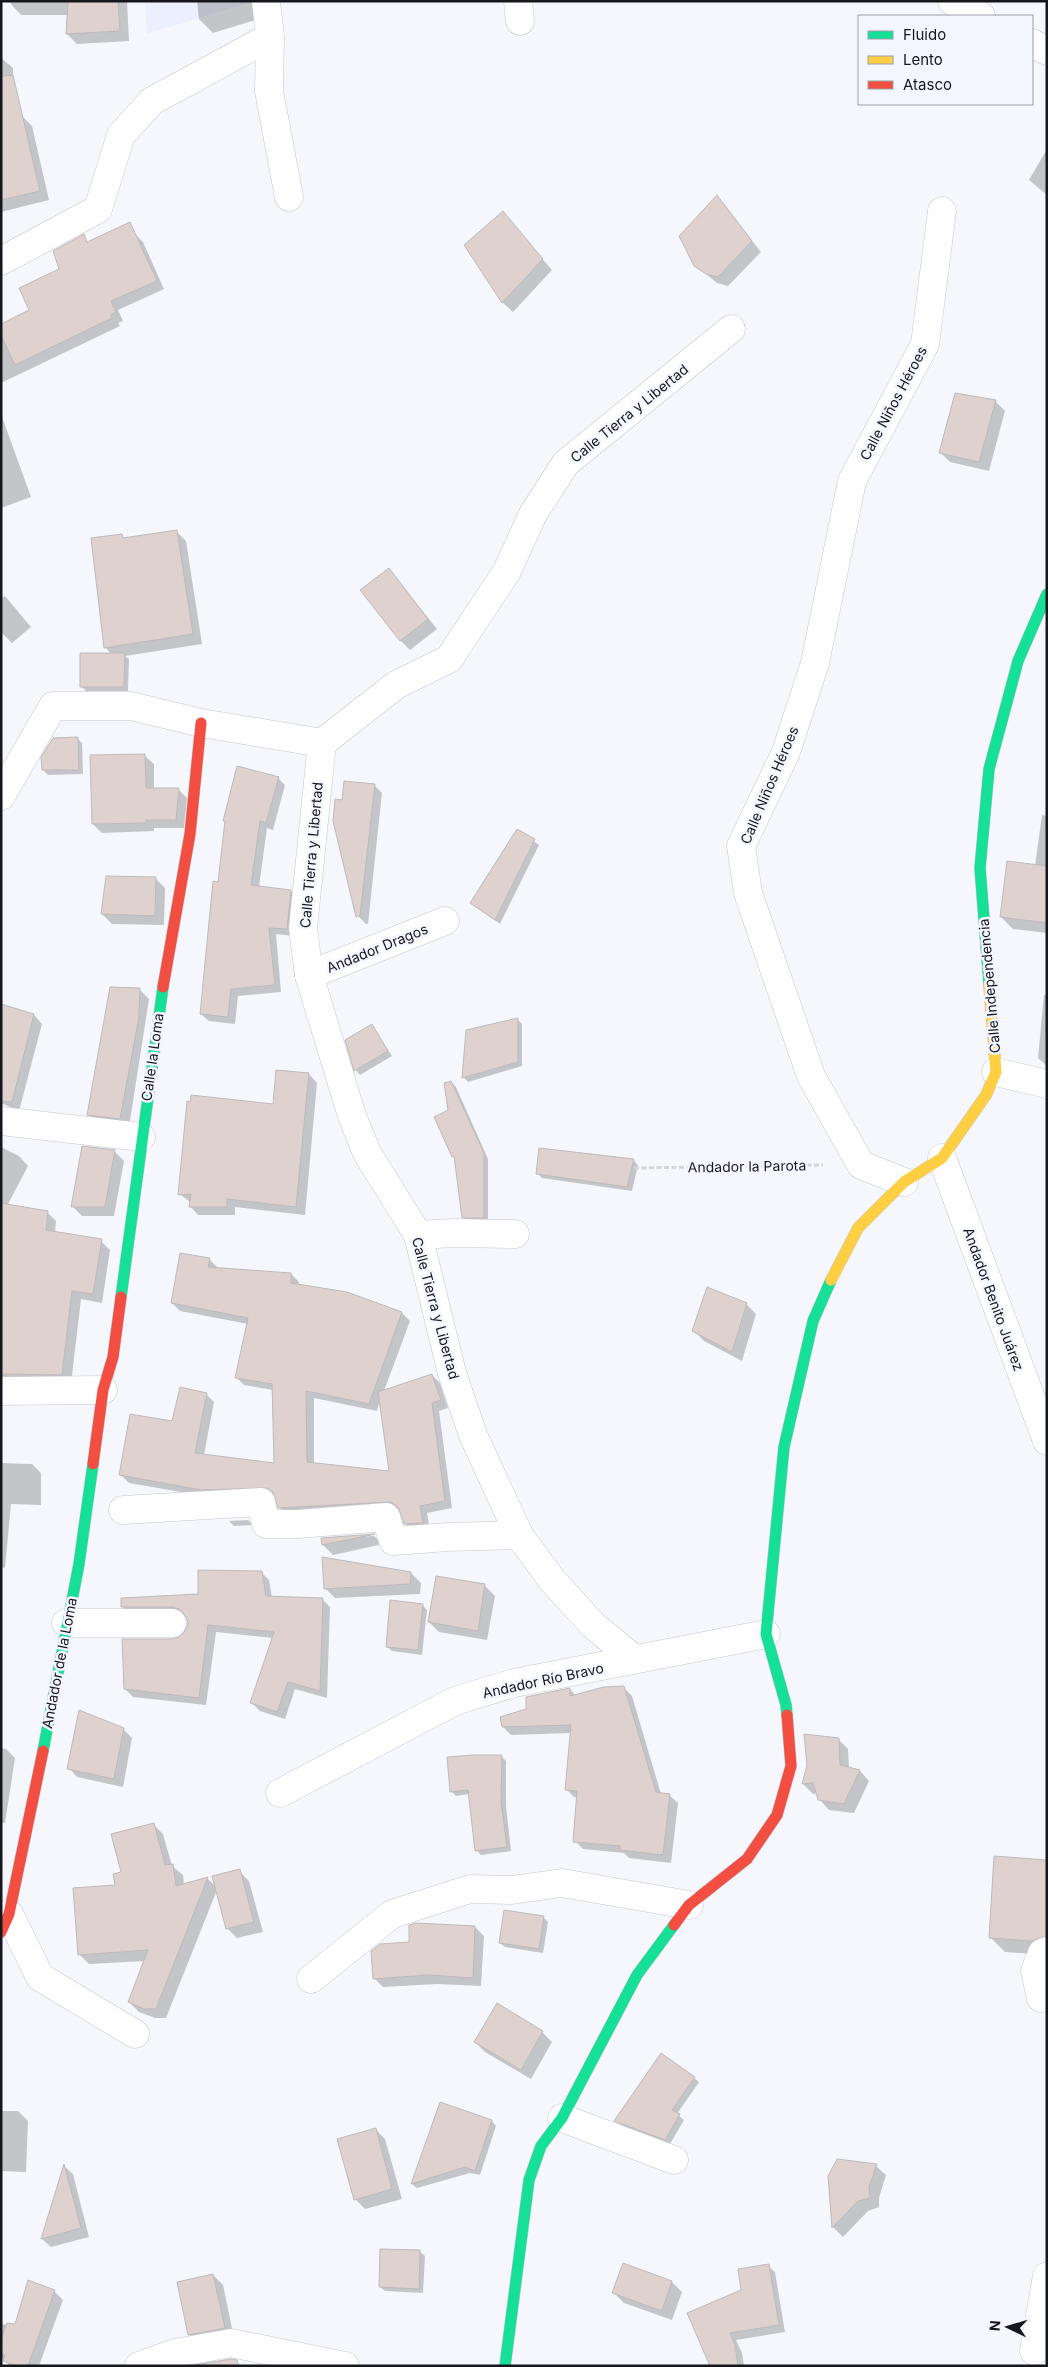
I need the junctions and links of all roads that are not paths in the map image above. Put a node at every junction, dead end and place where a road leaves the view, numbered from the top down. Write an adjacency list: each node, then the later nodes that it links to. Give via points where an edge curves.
1 (266, 1): 4 (street)
2 (952, 1): 3 (street)
3 (979, 15)
4 (270, 37): 7 (street, via 269,91); 9 (street, via 152,101 121,135 98,209)
5 (1033, 43): 6 (street)
6 (1047, 50)
7 (289, 197)
8 (942, 211): 22 (street, Calle Niños Héroes, via 925,344 852,481 815,663 786,752 741,846 748,893 811,1076 861,1165)
9 (1, 261)
10 (732, 330): 13 (street, Calle Tierra y Libertad, via 566,463 533,514 507,571 449,659 396,686)
11 (1047, 594): 17 (street, Calle Independencia, via 1018,661 989,769 980,868)
12 (201, 723): 13 (street); 14 (street, via 131,706 53,706); 20 (street, Calle la Loma, via 190,834 157,1021)
13 (322, 743): 16 (street, Calle Tierra y Libertad, via 303,928)
14 (1, 796)
15 (445, 921): 16 (street, Andador Dragos)
16 (309, 975): 24 (street, Calle Tierra y Libertad, via 352,1116 367,1153)
17 (996, 1072): 18 (street); 21 (street, Calle Independencia, via 986,1095)
18 (1047, 1084)
19 (1, 1121): 20 (street)
20 (141, 1137): 25 (street, Calle la Loma, via 113,1357)
21 (942, 1158): 22 (street, Calle Independencia); 27 (street, Andador Benito Juárez)
22 (904, 1182): 32 (street, Calle Independencia, via 858,1228 813,1321 784,1447)
23 (515, 1234): 24 (street)
24 (418, 1235): 29 (street, Calle Tierra y Libertad, via 452,1373 473,1435)
25 (103, 1390): 26 (street); 30 (street, Andador de la Loma, via 79,1564)
26 (1, 1391)
27 (1047, 1441)
28 (122, 1510): 29 (street, via 261,1502 266,1524 386,1517 393,1541)
29 (519, 1535): 33 (street, Calle Tierra y Libertad, via 552,1580 594,1625)
30 (66, 1623): 31 (street); 36 (street, Andador de la Loma, via 36,1793)
31 (172, 1623)
32 (766, 1634): 33 (street, Andador Río Bravo); 35 (street, via 786,1705 792,1766 777,1815 748,1859)
33 (634, 1659): 34 (street, Andador Río Bravo, via 514,1683 455,1700)
34 (280, 1793)
35 (689, 1905): 38 (street, via 562,1883 512,1890 470,1890 392,1914); 41 (street, via 638,1975)
36 (5, 1923): 40 (street, via 40,1977)
37 (1047, 1951): 39 (street, via 1042,1953 1035,1971)
38 (311, 1980)
39 (1041, 1998)
40 (135, 2034)
41 (562, 2118): 42 (street); 47 (street, via 541,2146 529,2180)
42 (674, 2160)
43 (1047, 2276): 44 (street)
44 (1034, 2351)
45 (139, 2366): 46 (street, via 175,2353 231,2343)
46 (345, 2366)
47 (505, 2366)

